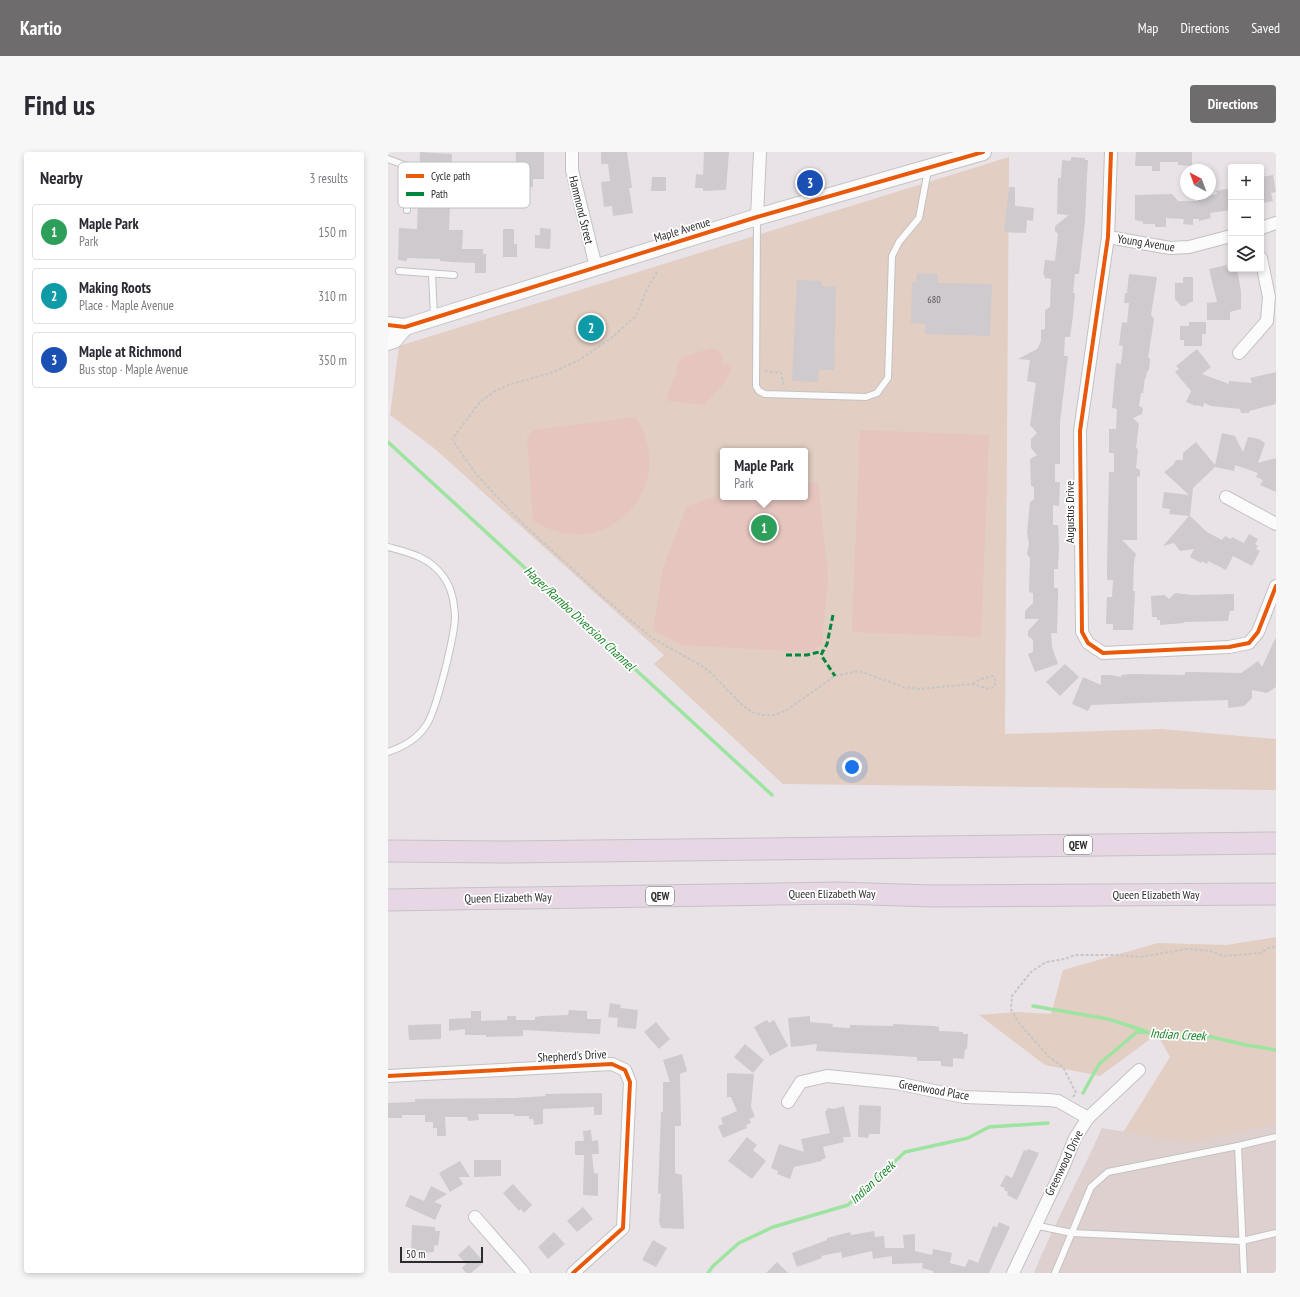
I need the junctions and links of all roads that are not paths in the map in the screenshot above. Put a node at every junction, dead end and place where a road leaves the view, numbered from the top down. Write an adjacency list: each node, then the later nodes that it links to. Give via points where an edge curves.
1 (572, 152): 13 (street, Hammond Street, via 572,170)
2 (760, 152): 8 (street)
3 (983, 152): 7 (main road, Maple Avenue)
4 (1111, 152): 11 (street, Augustus Drive)
5 (388, 159): 6 (lane)
6 (398, 163)
7 (928, 168): 8 (main road, Maple Avenue); 8 (lane, via 919,218 899,242 892,256 888,378 877,393 866,396 785,395 765,394 759,391 756,386)
8 (757, 217): 13 (main road, Maple Avenue)
9 (1276, 223): 10 (street)
10 (1264, 227)
11 (1108, 237): 12 (street, Young Avenue, via 1170,248 1189,247); 26 (street, Augustus Drive, via 1080,431 1082,632 1088,643 1103,653 1229,647 1249,643 1258,632)
12 (1228, 237)
13 (596, 267): 18 (main road, Maple Avenue)
14 (399, 271): 16 (lane)
15 (1264, 272): 22 (street, via 1269,297 1267,321)
16 (432, 274): 17 (lane); 18 (lane)
17 (454, 275)
18 (434, 318): 20 (main road, Maple Avenue)
19 (388, 324): 20 (main road, Maple Avenue)
20 (405, 327): 21 (main road, Maple Avenue, via 394,340)
21 (388, 342)
22 (1239, 353)
23 (1226, 497): 24 (street)
24 (1276, 524)
25 (388, 547): 27 (lane, via 418,556 438,570 454,599 455,618 431,719 413,740)
26 (1276, 586)
27 (388, 752)
28 (1276, 843): 29 (highway, QEW, via 501,852)
29 (388, 851)
30 (1276, 894): 31 (highway, Queen Elizabeth Way / QEW)
31 (1230, 895): 32 (highway, Queen Elizabeth Way / QEW, via 932,896 838,893); 33 (highway)
32 (388, 900)
33 (1276, 906)
34 (1139, 1070): 37 (street, Greenwood Drive)
35 (388, 1076): 46 (street, Shepherd's Drive, via 612,1064 625,1070 630,1082 623,1228)
36 (788, 1102): 37 (street, Greenwood Place, via 801,1082 827,1076 896,1083 964,1097 1058,1101)
37 (1088, 1118): 41 (street, Greenwood Drive, via 1075,1138)
38 (1276, 1137): 39 (lane)
39 (1238, 1146): 42 (lane, via 1108,1172 1091,1187); 44 (lane)
40 (475, 1217): 45 (street)
41 (1034, 1225): 42 (lane); 47 (street, Greenwood Drive)
42 (1072, 1233): 44 (lane); 48 (lane)
43 (1276, 1234): 44 (lane)
44 (1242, 1241): 49 (lane)
45 (524, 1273)
46 (573, 1273)
47 (1012, 1273)
48 (1056, 1273)
49 (1244, 1273)

